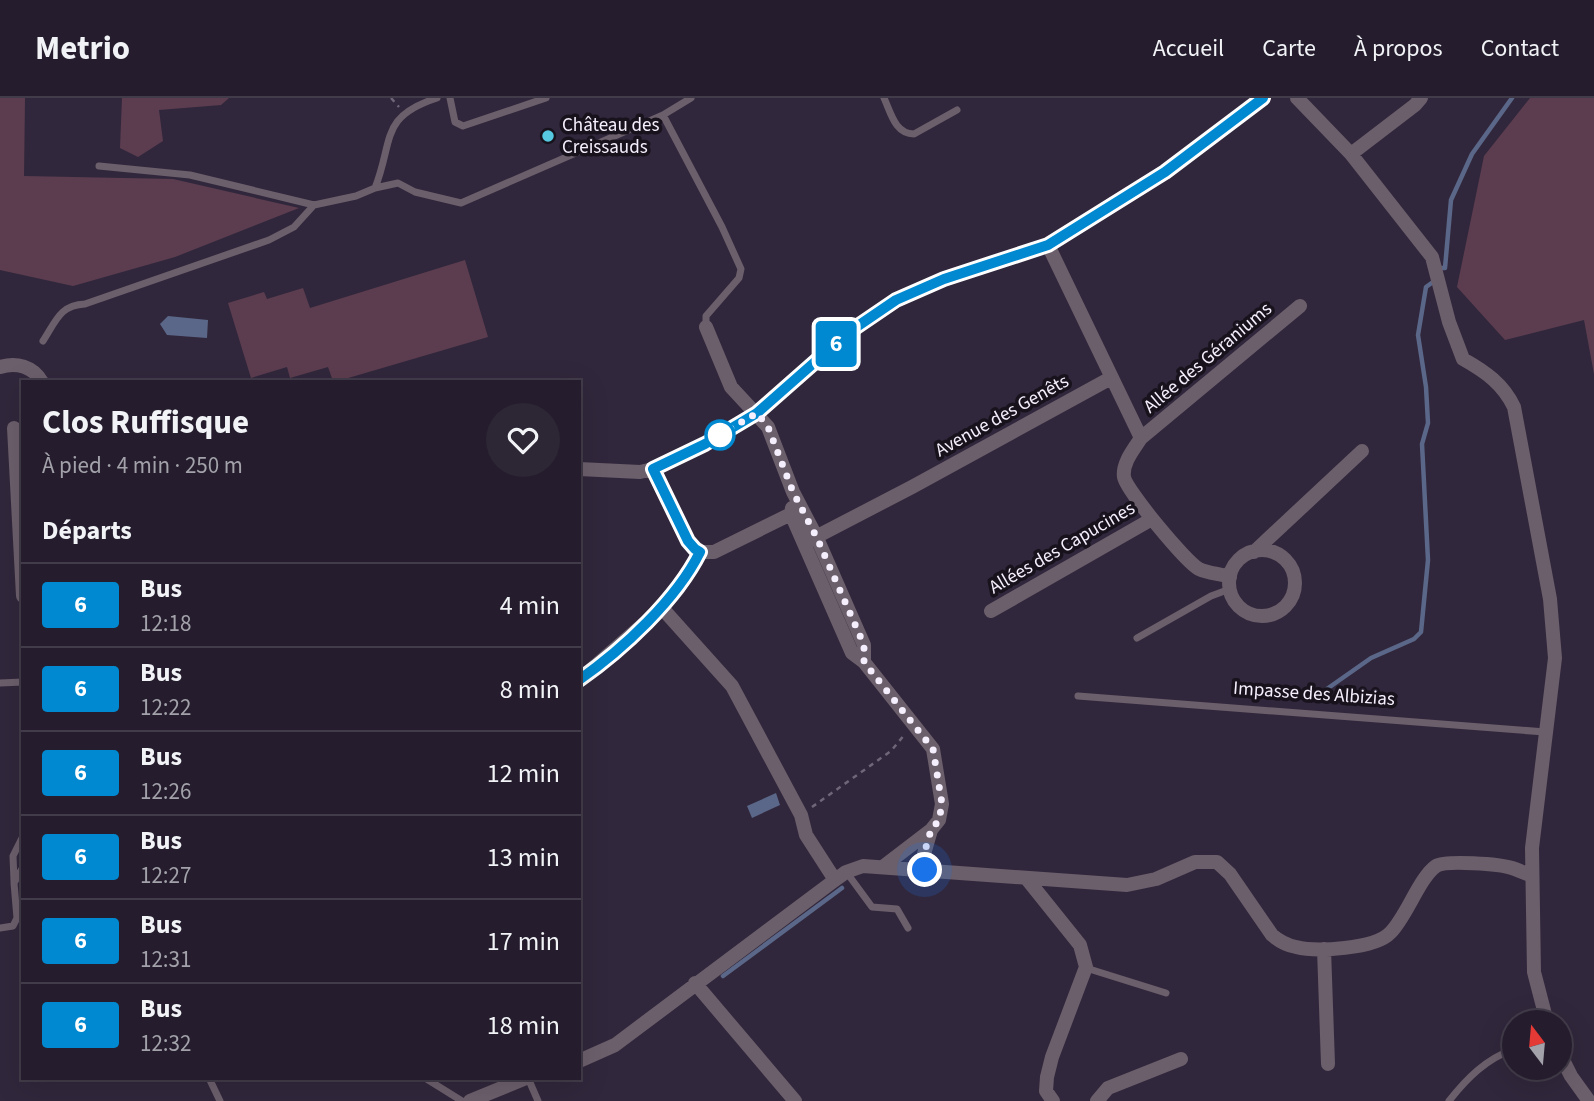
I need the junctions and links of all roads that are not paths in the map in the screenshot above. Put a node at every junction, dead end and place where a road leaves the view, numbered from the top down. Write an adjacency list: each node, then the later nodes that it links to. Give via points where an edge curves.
1 (437, 98): 13 (lane, via 403,112 388,141)
2 (450, 98): 3 (lane, via 455,122 463,126)
3 (546, 98)
4 (691, 98): 10 (lane)
5 (884, 98): 9 (lane, via 898,127 908,135)
6 (1263, 98): 15 (street, via 1165,172)
7 (1297, 98): 11 (street)
8 (1420, 98): 11 (street)
9 (957, 110)
10 (663, 115): 13 (lane, via 461,202 415,192 398,183); 17 (lane, via 741,269 739,278 706,316)
11 (1351, 154): 43 (street, via 1432,257 1463,359 1487,372 1514,407 1550,599 1555,658)
12 (99, 166): 14 (lane, via 190,175)
13 (376, 188): 14 (lane)
14 (314, 205): 18 (lane, via 294,227 269,240 71,305)
15 (1048, 245): 20 (street); 22 (street, via 896,300 849,332)
16 (1300, 306): 24 (street, Allée des Géraniums)
17 (706, 327): 22 (street, via 731,387)
18 (43, 341)
19 (0, 367): 21 (street, via 26,366)
20 (1111, 378): 24 (street); 31 (street, Avenue des Genêts)
21 (41, 380)
22 (757, 413): 27 (street); 28 (street, via 768,427)
23 (12, 426): 34 (street)
24 (1141, 438): 30 (street, via 1125,465 1124,478)
25 (1362, 451): 33 (street)
26 (581, 469): 27 (street)
27 (653, 469): 32 (street, via 688,541)
28 (793, 492): 29 (street); 31 (street)
29 (792, 514): 31 (street, via 797,529); 32 (street, via 714,552)
30 (1152, 519): 35 (street, via 1198,569); 37 (street, Allées des Capucines)
31 (811, 540): 44 (street, via 852,653 933,749 942,804)
32 (700, 552): 36 (street)
33 (1254, 552): 35 (street, via 1234,566); 35 (street, via 1278,554 1294,572 1296,584 1286,606 1265,617 1253,615 1234,600)
34 (21, 565)
35 (1230, 583): 38 (lane)
36 (662, 608): 39 (street); 49 (street, via 732,686 801,815 806,835)
37 (991, 611)
38 (1137, 638)
39 (581, 678)
40 (21, 682): 41 (lane)
41 (0, 683)
42 (1079, 696): 43 (lane, Impasse des Albizias)
43 (1547, 732): 50 (street)
44 (931, 830): 46 (street); 47 (street)
45 (21, 840): 52 (lane, via 13,856)
46 (884, 866): 47 (street); 49 (street, via 863,866)
47 (925, 870): 51 (street)
48 (21, 871): 52 (lane)
49 (840, 876): 54 (lane, via 872,907 897,909); 57 (street)
50 (1532, 876): 55 (street, via 1510,867 1437,865 1390,934 1370,944); 59 (street, via 1534,972)
51 (1027, 879): 55 (street, via 1127,885 1156,879 1195,862 1217,862 1280,942); 56 (street, via 1080,946)
52 (14, 883): 53 (lane, via 17,918 13,926)
53 (0, 928)
54 (908, 928)
55 (1324, 949): 63 (street)
56 (1086, 968): 58 (lane); 74 (street, via 1047,1077 1046,1091)
57 (695, 984): 62 (street, via 615,1045); 73 (street)
58 (1166, 993)
59 (1544, 1010)
60 (1502, 1053): 76 (lane, via 1473,1072)
61 (1181, 1059): 75 (street, via 1108,1088)
62 (581, 1060)
63 (1328, 1064)
64 (1572, 1077): 77 (street)
65 (210, 1080): 69 (lane)
66 (428, 1080): 70 (lane)
67 (522, 1080): 71 (street)
68 (528, 1080): 72 (lane)
69 (220, 1101)
70 (462, 1101)
71 (470, 1101)
72 (538, 1101)
73 (795, 1101)
74 (1054, 1101)
75 (1097, 1101)
76 (1449, 1101)
77 (1589, 1101)

